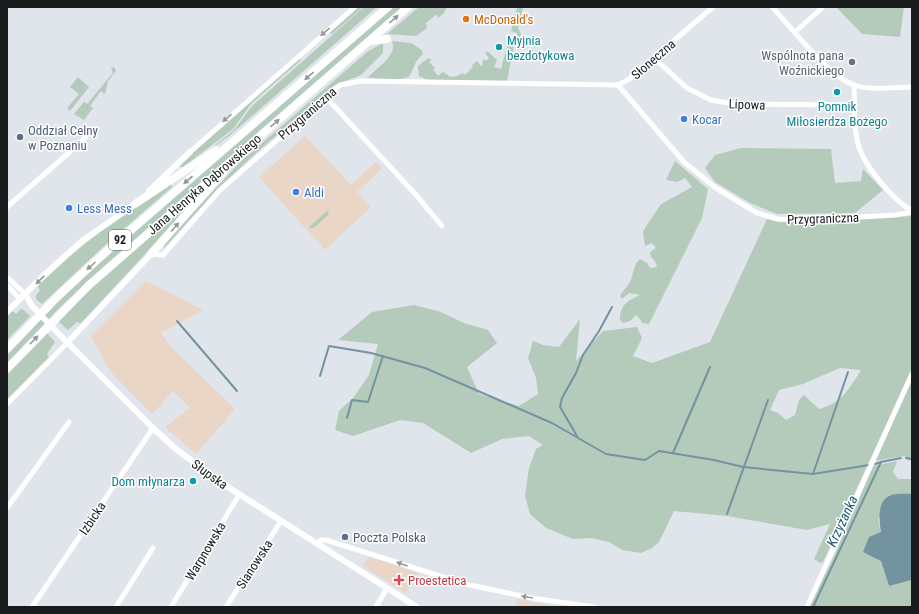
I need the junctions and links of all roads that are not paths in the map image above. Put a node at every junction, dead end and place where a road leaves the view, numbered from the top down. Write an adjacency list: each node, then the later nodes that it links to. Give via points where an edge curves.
1 (355, 7): 19 (street, one-way to 19)
2 (388, 7): 18 (main road, Jana Henryka Dąbrowskiego / 92, one-way to 18)
3 (408, 7): 9 (main road, Jana Henryka Dąbrowskiego / 92, one-way to 3)
4 (713, 7): 10 (street, Słoneczna)
5 (772, 7): 7 (street)
6 (823, 7): 7 (street)
7 (794, 32): 13 (street, via 834,72)
8 (387, 39): 9 (main road)
9 (369, 41): 20 (main road, Jana Henryka Dąbrowskiego / 92, one-way to 9)
10 (654, 58): 12 (street, Słoneczna); 16 (street, Lipowa, via 687,88 711,100 735,104)
11 (582, 84): 12 (street, Słoneczna); 15 (street, Przygraniczna, via 361,81 340,84)
12 (618, 85): 23 (street, Przygraniczna, via 684,162 716,188 757,213 778,219 810,220)
13 (854, 85): 14 (street); 16 (street)
14 (912, 88)
15 (325, 96): 24 (street); 25 (street, Przygraniczna, via 220,190 163,255)
16 (855, 106): 23 (street, via 857,139 862,153 889,190)
17 (82, 131): 22 (street, via 86,137)
18 (239, 136): 21 (main road); 33 (main road, Jana Henryka Dąbrowskiego / 92, one-way to 33, via 92,264)
19 (190, 152): 21 (street)
20 (235, 158): 25 (main road, one-way to 20); 34 (main road, Jana Henryka Dąbrowskiego / 92, one-way to 20, via 88,285)
21 (135, 204): 28 (street, one-way to 28, via 82,241)
22 (7, 207)
23 (912, 212)
24 (442, 226)
25 (151, 254): 32 (street)
26 (7, 277): 28 (street)
27 (7, 285): 29 (street)
28 (25, 294): 29 (street); 30 (street, Słupska)
29 (20, 299): 30 (street, Słupska); 31 (street)
30 (34, 307): 32 (street, Słupska)
31 (7, 312)
32 (68, 342): 36 (street); 38 (street, Słupska)
33 (7, 349)
34 (7, 369)
35 (912, 374): 52 (street)
36 (7, 404)
37 (69, 422): 40 (street)
38 (153, 428): 39 (street, Słupska, via 203,470); 45 (street, Izbicka)
39 (239, 495): 41 (street, Słupska); 47 (street, Warpnowska)
40 (7, 508)
41 (281, 521): 42 (street, Słupska); 48 (street, Sianowska)
42 (317, 544): 44 (street, Słupska); 51 (street, one-way to 42, via 480,588 326,540 321,540)
43 (154, 548): 46 (street)
44 (387, 588): 49 (street); 50 (street, Słupska)
45 (32, 607)
46 (117, 607)
47 (171, 607)
48 (226, 607)
49 (376, 607)
50 (417, 607)
51 (594, 607)
52 (807, 607)

